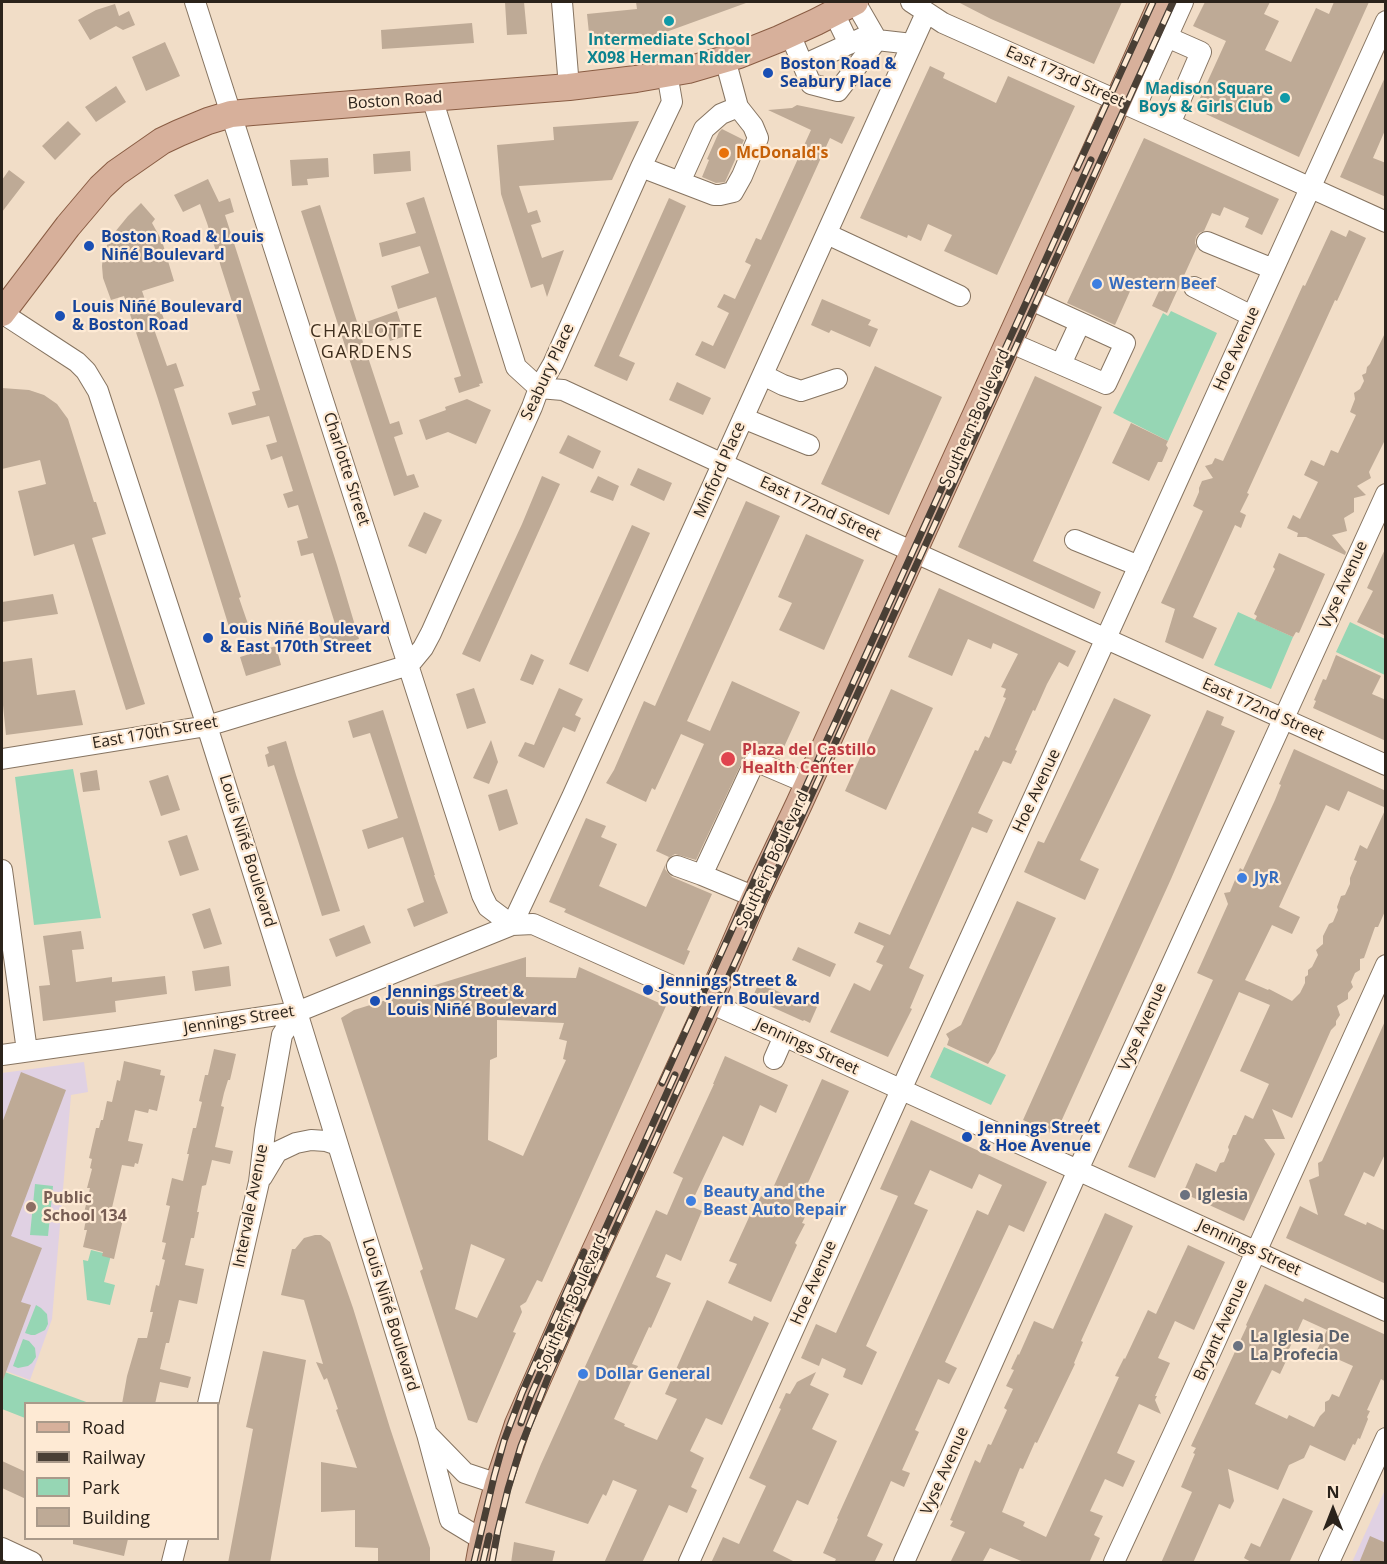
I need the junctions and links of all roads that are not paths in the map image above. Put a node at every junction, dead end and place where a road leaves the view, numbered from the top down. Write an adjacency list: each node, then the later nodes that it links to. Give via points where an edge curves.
1 (195, 2): 20 (street, Charlotte Street)
2 (562, 2): 16 (street)
3 (1162, 2): 18 (main road, Southern Boulevard)
4 (1184, 2): 10 (street)
5 (848, 5): 8 (main road, Boston Road); 9 (street); 11 (street)
6 (918, 7): 12 (street, Minford Place); 18 (street, East 173rd Street, via 943,23)
7 (1386, 21): 24 (street, Hoe Avenue)
8 (790, 34): 13 (main road, Boston Road); 14 (street)
9 (875, 36): 11 (street); 12 (street); 14 (street, via 838,91 811,84)
10 (1167, 37): 18 (street); 21 (street, via 1201,52)
11 (849, 44): 14 (street)
12 (912, 44): 26 (street, Minford Place)
13 (725, 59): 15 (main road, Boston Road); 19 (street)
14 (803, 65)
15 (667, 74): 16 (main road, Boston Road); 22 (street, Seabury Place, via 672,102)
16 (569, 87): 17 (main road, Boston Road)
17 (432, 98): 20 (main road, Boston Road); 39 (street, via 516,367)
18 (1127, 105): 21 (street, East 173rd Street); 31 (main road, Southern Boulevard)
19 (738, 107): 23 (street, via 721,114 705,129); 23 (street, via 758,138 733,192 714,195)
20 (231, 114): 32 (main road, Boston Road, via 162,141 116,173 68,226); 48 (street, Charlotte Street)
21 (1170, 124): 24 (street, East 173rd Street)
22 (641, 167): 23 (street); 39 (street, Seabury Place)
23 (680, 182)
24 (1310, 188): 25 (street, East 173rd Street); 28 (street, Hoe Avenue)
25 (1386, 222)
26 (827, 234): 30 (street); 37 (street, Minford Place)
27 (1207, 242): 28 (street)
28 (1273, 269): 33 (street, Hoe Avenue)
29 (1194, 286): 33 (street)
30 (960, 296)
31 (1029, 299): 34 (street); 35 (main road, Southern Boulevard)
32 (2, 313): 50 (street, Louis Niñé Boulevard, via 77,362 98,391)
33 (1252, 316): 46 (street, Hoe Avenue)
34 (1080, 323): 36 (street); 36 (street, via 1125,344 1106,384)
35 (1009, 342): 36 (street); 45 (main road, Southern Boulevard)
36 (1061, 364)
37 (763, 375): 38 (street, via 801,391); 40 (street, Minford Place)
38 (837, 379)
39 (539, 388): 42 (street, East 172nd Street, via 563,390); 48 (street, Seabury Place, via 431,633)
40 (743, 418): 41 (street); 42 (street, Minford Place)
41 (809, 446)
42 (723, 465): 45 (street, East 172nd Street); 58 (street, Minford Place)
43 (1386, 494): 49 (street, Vyse Avenue)
44 (1075, 540): 46 (street)
45 (914, 552): 47 (street, East 172nd Street); 53 (main road, Southern Boulevard)
46 (1139, 566): 47 (street, Hoe Avenue)
47 (1106, 639): 49 (street, East 172nd Street); 66 (street, Hoe Avenue)
48 (409, 665): 50 (street, East 170th Street); 58 (street, Charlotte Street, via 482,895 488,907)
49 (1283, 719): 52 (street, East 172nd Street); 68 (street, Vyse Avenue)
50 (207, 726): 51 (street, East 170th Street); 61 (street, Louis Niñé Boulevard)
51 (2, 759)
52 (1386, 765)
53 (808, 783): 56 (street, via 755,760); 57 (main road, Southern Boulevard)
54 (678, 866): 56 (street)
55 (2, 870): 63 (street)
56 (702, 875): 57 (street)
57 (755, 897): 60 (main road, Southern Boulevard)
58 (512, 925): 60 (street, Jennings Street, via 533,924); 61 (street, Jennings Street)
59 (1386, 965): 70 (street, Bryant Avenue)
60 (709, 1003): 62 (street, Jennings Street); 75 (main road, Southern Boulevard, via 570,1303 518,1424)
61 (297, 1012): 63 (street, Jennings Street); 67 (street, Louis Niñé Boulevard); 69 (street, Intervale Avenue, via 282,1035)
62 (784, 1036): 65 (street); 66 (street, Jennings Street)
63 (27, 1051): 64 (street, Jennings Street)
64 (2, 1054)
65 (774, 1059)
66 (901, 1090): 68 (street, Jennings Street); 81 (street, Hoe Avenue)
67 (338, 1145): 69 (street, via 311,1140 296,1143 277,1152); 73 (street, Louis Niñé Boulevard)
68 (1078, 1170): 70 (street, Jennings Street); 82 (street, Vyse Avenue)
69 (259, 1182): 72 (street, Intervale Avenue)
70 (1256, 1251): 71 (street, Jennings Street); 83 (street, Bryant Avenue)
71 (1386, 1311)
72 (208, 1402)
73 (427, 1434): 75 (street, Louis Niñé Boulevard, via 465,1473); 78 (street, Louis Niñé Boulevard, via 450,1520)
74 (1386, 1438): 84 (street)
75 (498, 1484): 78 (main road, Southern Boulevard)
76 (178, 1540): 80 (street)
77 (2, 1548): 79 (street)
78 (481, 1551)
79 (32, 1563)
80 (172, 1563)
81 (689, 1563)
82 (904, 1563)
83 (1114, 1563)
84 (1329, 1563)

